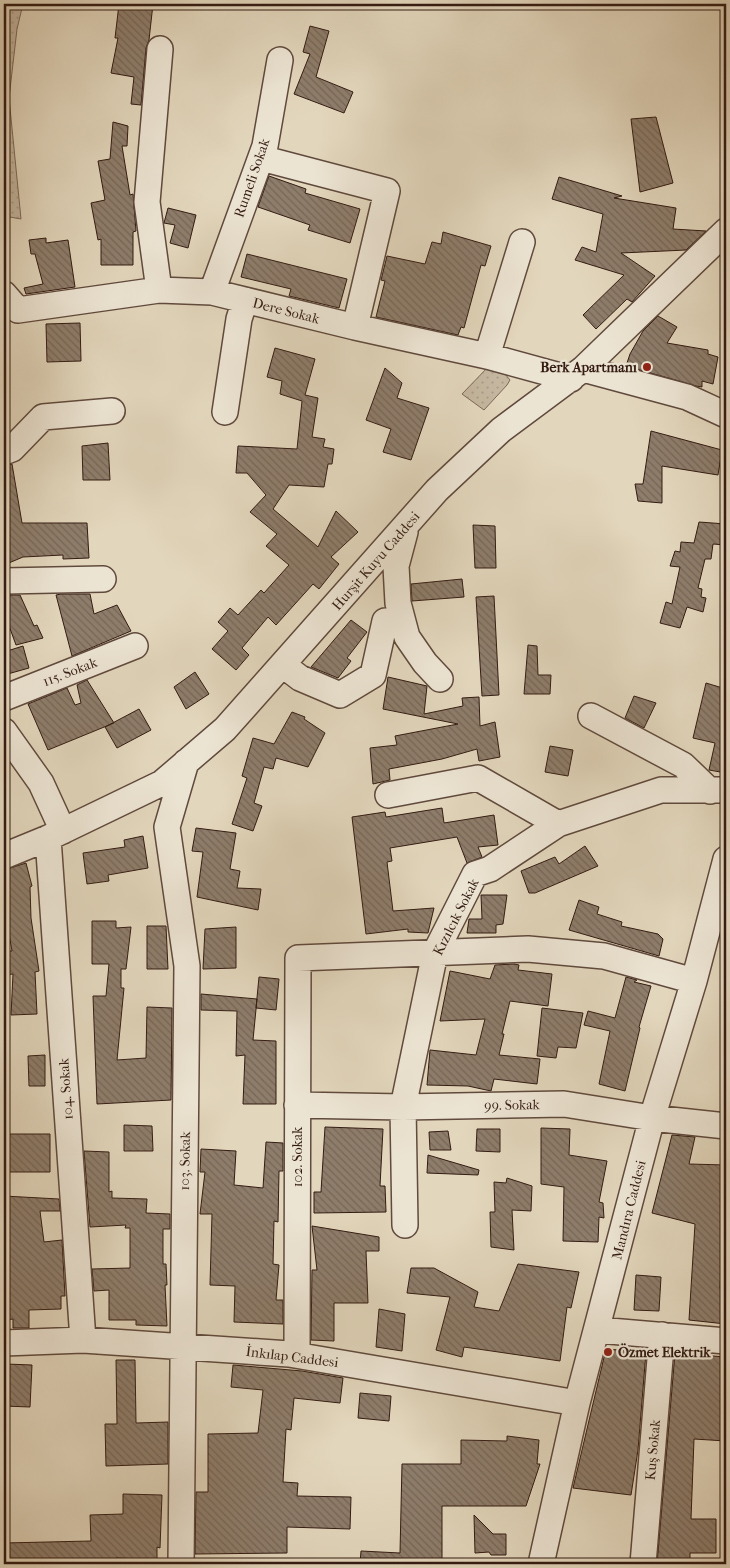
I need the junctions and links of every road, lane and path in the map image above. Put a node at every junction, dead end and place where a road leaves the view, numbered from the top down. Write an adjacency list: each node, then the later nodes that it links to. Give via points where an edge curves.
1 (160, 49): 6 (street, via 148,202)
2 (280, 60): 3 (street, Rumeli Sokak, via 266,146)
3 (261, 158): 7 (street, Rumeli Sokak); 10 (street, via 387,191)
4 (726, 231): 12 (street, Hurşit Kuyu Caddesi)
5 (522, 242): 11 (street)
6 (159, 290): 7 (street, Dere Sokak); 8 (street, Dere Sokak, via 18,310)
7 (212, 292): 9 (street, Dere Sokak)
8 (4, 294)
9 (244, 300): 10 (street, Dere Sokak); 14 (street)
10 (356, 327): 11 (street, Dere Sokak)
11 (487, 356): 12 (street, Dere Sokak)
12 (577, 374): 15 (street, Dere Sokak, via 687,397); 17 (street, Hurşit Kuyu Caddesi, via 501,430 437,490)
13 (112, 411): 16 (street, via 43,417 12,449)
14 (225, 412)
15 (726, 415)
16 (4, 452)
17 (408, 525): 22 (street, Hurşit Kuyu Caddesi); 23 (street, via 396,566 398,603 406,636)
18 (103, 579): 19 (street)
19 (4, 580)
20 (385, 621): 22 (street, via 373,674 340,695 300,678)
21 (135, 646): 24 (street, 115. Sokak)
22 (283, 666): 27 (street, Hurşit Kuyu Caddesi, via 226,729)
23 (440, 679)
24 (4, 698)
25 (591, 716): 28 (street, via 683,765)
26 (4, 731): 31 (street, via 41,783)
27 (186, 762): 31 (street, Hurşit Kuyu Caddesi, via 162,783); 46 (street, 103. Sokak, via 167,827 187,966)
28 (718, 790): 30 (street, Kızılcık Sokak, via 661,790)
29 (388, 795): 30 (street, via 478,778)
30 (558, 824): 34 (street, Kızılcık Sokak, via 490,868 475,874)
31 (56, 834): 32 (street, Hurşit Kuyu Caddesi); 43 (street, 104. Sokak)
32 (4, 856)
33 (726, 859): 35 (street, Mandıra Caddesi)
34 (435, 953): 35 (street, via 528,949 604,956); 36 (street, 102. Sokak, via 298,958); 37 (street, Kızılcık Sokak)
35 (694, 982): 38 (street, Mandıra Caddesi)
36 (296, 1105): 37 (street, 99. Sokak); 47 (street, 102. Sokak)
37 (403, 1107): 38 (street, 99. Sokak, via 564,1104); 40 (street, Kızılcık Sokak)
38 (652, 1118): 39 (street, 99. Sokak); 41 (street, Mandıra Caddesi)
39 (726, 1126)
40 (405, 1225)
41 (598, 1330): 42 (street); 48 (street, Mandıra Caddesi)
42 (662, 1335): 44 (street); 51 (street, Kuş Sokak)
43 (83, 1340): 45 (street, İnkılap Caddesi); 46 (street, İnkılap Caddesi)
44 (726, 1341)
45 (4, 1342)
46 (183, 1348): 47 (street, İnkılap Caddesi); 49 (street, 103. Sokak)
47 (297, 1355): 48 (street, İnkılap Caddesi)
48 (577, 1403): 50 (street, Mandıra Caddesi)
49 (181, 1564)
50 (541, 1564)
51 (643, 1564)

